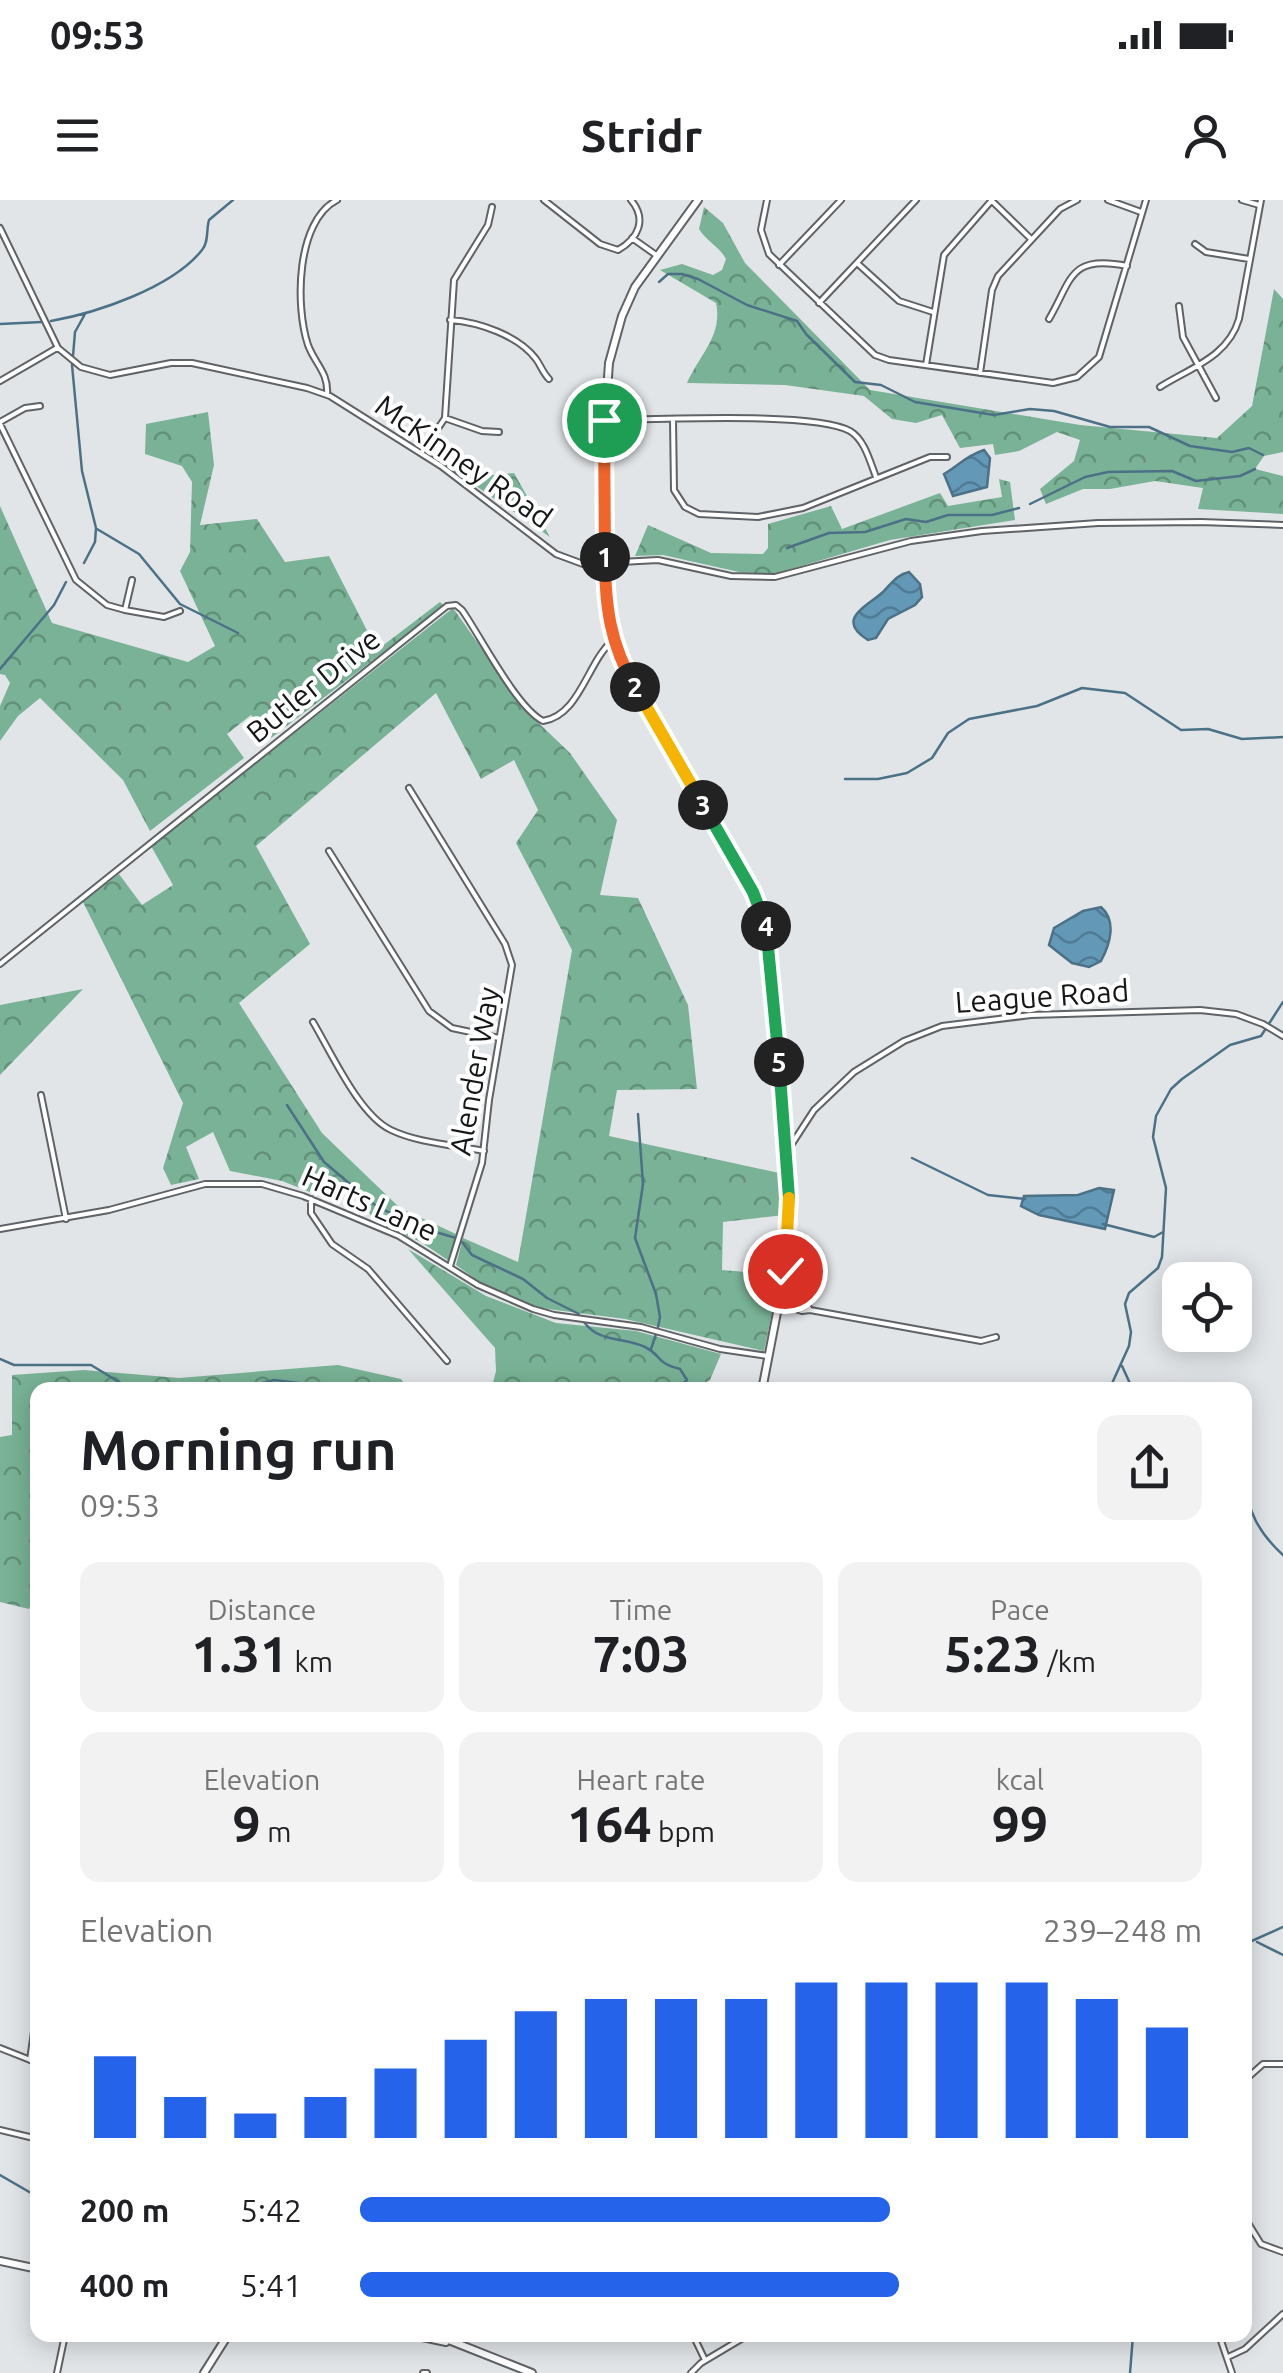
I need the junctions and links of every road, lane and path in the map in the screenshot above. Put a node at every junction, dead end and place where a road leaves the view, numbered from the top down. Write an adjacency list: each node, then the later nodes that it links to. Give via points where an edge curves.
1 (337, 200): 37 (street, via 312,224 303,266 302,318 328,380)
2 (544, 200): 17 (street, via 606,248 618,250)
3 (632, 200): 17 (street, via 641,213)
4 (698, 200): 20 (street)
5 (841, 200): 23 (street)
6 (916, 200): 22 (street)
7 (992, 200): 18 (street); 27 (street, via 945,252)
8 (1077, 200): 18 (street)
9 (1108, 200): 15 (street)
10 (1146, 200): 15 (street)
11 (1242, 200): 13 (street)
12 (764, 201): 23 (street, via 763,239)
13 (1260, 203): 21 (street)
14 (492, 207): 29 (street, via 488,226 454,280)
15 (1142, 213): 24 (street)
16 (0, 228): 30 (street)
17 (632, 238): 20 (street)
18 (1031, 239): 33 (street, via 994,284)
19 (1196, 244): 21 (street)
20 (656, 255): 41 (street, via 616,334)
21 (1249, 259): 32 (street, via 1235,332)
22 (856, 263): 25 (street); 27 (street, via 899,301)
23 (779, 265): 25 (street)
24 (1127, 266): 28 (street, via 1098,263 1076,272); 33 (street, via 1101,352 1083,374 1054,383)
25 (819, 303): 31 (street, via 876,355)
26 (1179, 306): 32 (street, via 1182,333)
27 (933, 312): 31 (street)
28 (1049, 319)
29 (450, 320): 34 (street, via 488,326 529,352); 40 (street)
30 (58, 348): 35 (street); 37 (street, McKinney Road, via 102,375 192,363)
31 (926, 366): 33 (street)
32 (1198, 366): 36 (street); 38 (street)
33 (980, 373)
34 (549, 379)
35 (0, 381)
36 (1160, 387)
37 (327, 395): 45 (street, McKinney Road)
38 (1216, 398)
39 (40, 406): 43 (street)
40 (445, 418): 44 (street); 45 (street)
41 (604, 420): 42 (street); 49 (street)
42 (674, 420): 47 (street, via 787,420 844,429 861,442); 47 (street, via 674,490 696,512 758,517 806,507)
43 (0, 423): 51 (street, via 76,580 107,605)
44 (500, 432)
45 (422, 452): 49 (street, McKinney Road, via 556,554)
46 (946, 457): 47 (street)
47 (876, 479)
48 (1283, 526): 49 (street, McKinney Road, via 1098,523 952,534 775,577 731,576 658,560)
49 (605, 564): 53 (street)
50 (132, 580): 51 (street)
51 (125, 610): 52 (street, via 164,616)
52 (180, 611)
53 (612, 641): 56 (street, Butler Drive, via 572,701 542,721 462,610 447,606); 61 (street, via 764,916)
54 (409, 788): 59 (street, Alender Way, via 510,955)
55 (329, 852): 59 (street, via 429,1011 452,1028)
56 (0, 964)
57 (313, 1022): 62 (street, via 379,1123)
58 (1283, 1036): 61 (street, League Road, via 1224,1012 1186,1010 1031,1014 942,1026 854,1072 814,1110)
59 (500, 1038): 62 (street, Alender Way)
60 (41, 1095): 64 (street)
61 (788, 1150): 67 (street, via 789,1236)
62 (484, 1151): 66 (street, Alender Way)
63 (311, 1199): 64 (street, Harts Lane, via 262,1184 219,1182); 66 (street, Harts Lane); 70 (street, via 312,1213 332,1244 368,1269)
64 (66, 1219): 65 (street, Harts Lane)
65 (0, 1228)
66 (450, 1266): 69 (street, Harts Lane, via 546,1313)
67 (778, 1304): 68 (street, via 981,1340); 69 (street)
68 (996, 1337)
69 (768, 1356): 71 (street)
70 (447, 1361)
71 (763, 1382)
72 (0, 2048): 73 (street)
73 (30, 2060)
74 (1283, 2064): 75 (street, via 1263,2064)
75 (1252, 2074)
76 (0, 2130): 77 (street)
77 (30, 2137)
78 (1252, 2229): 79 (street, via 1261,2244)
79 (1283, 2252)
80 (0, 2261): 81 (street)
81 (30, 2267)
82 (1283, 2314): 90 (street)
83 (63, 2342): 92 (street)
84 (224, 2342): 93 (street)
85 (453, 2342): 89 (street)
86 (696, 2342): 91 (street)
87 (736, 2342): 91 (street)
88 (1222, 2342): 90 (street)
89 (458, 2343): 94 (street)
90 (1228, 2358): 96 (street)
91 (705, 2360): 95 (street)
92 (57, 2373)
93 (204, 2373)
94 (532, 2373)
95 (691, 2373)
96 (1232, 2373)

